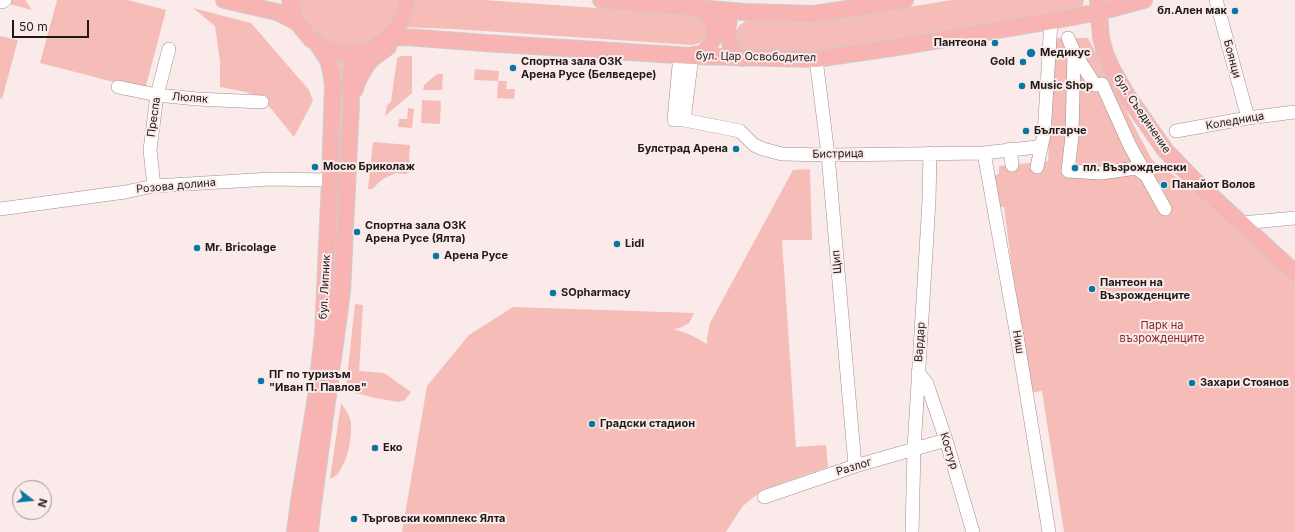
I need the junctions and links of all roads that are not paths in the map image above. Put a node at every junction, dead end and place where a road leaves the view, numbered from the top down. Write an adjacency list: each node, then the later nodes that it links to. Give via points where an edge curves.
1 (224, 0): 14 (main road, бул. Цар Освободител, via 277,12)
2 (290, 0): 14 (main road, бул. Цар Освободител)
3 (407, 0): 16 (main road, бул. Цар Освободител, via 404,14)
4 (601, 0): 9 (main road)
5 (904, 0): 8 (main road)
6 (1144, 0): 11 (main road, бул. Цар Освободител)
7 (1216, 0): 30 (street, Боянци)
8 (881, 2): 10 (main road, via 814,14)
9 (673, 3): 12 (main road)
10 (732, 6): 12 (main road); 23 (main road, via 728,38 736,54)
11 (1099, 6): 13 (main road, бул. Цар Освободител); 45 (main road, бул. Съединение, via 1101,38 1105,53 1126,94 1175,162)
12 (698, 8): 22 (main road, via 707,14 713,25 713,38 702,54)
13 (1051, 21): 24 (main road, бул. Цар Освободител); 32 (street)
14 (297, 22): 18 (main road, бул. Цар Освободител)
15 (406, 37): 16 (main road, бул. Цар Освободител); 22 (main road, бул. Цар Освободител); 28 (main road, via 386,48 367,64 357,82)
16 (388, 38): 20 (main road, бул. Цар Освободител)
17 (1068, 38): 21 (street)
18 (316, 43): 20 (main road, бул. Цар Освободител, via 330,50); 40 (main road, бул. Липник, via 328,60 333,85)
19 (169, 50): 26 (street, Преспа)
20 (360, 52): 28 (main road, бул. Липник, via 351,72)
21 (1074, 52): 39 (street, via 1097,85 1102,84); 39 (street, via 1072,136 1068,171 1100,173 1136,168)
22 (686, 55): 23 (main road, бул. Цар Освободител); 36 (street, Бистрица, via 679,120 740,131 754,145 772,152)
23 (742, 58): 24 (main road, бул. Цар Освободител)
24 (816, 59): 36 (street, Щип)
25 (118, 88): 26 (street, Люляк)
26 (157, 95): 27 (street, Люляк); 41 (street, Преспа, via 150,150)
27 (262, 102)
28 (351, 104): 53 (main road, бул. Липник, via 342,292)
29 (1295, 112): 30 (street, Коледница)
30 (1248, 118): 31 (street, Коледница)
31 (1176, 131)
32 (1042, 143): 33 (street, Бистрица, via 1037,147); 38 (street)
33 (1010, 149): 34 (street, Бистрица); 37 (street)
34 (984, 152): 35 (street, Бистрица); 56 (street, Ниш)
35 (930, 153): 36 (street, Бистрица); 47 (street, Вардар)
36 (828, 155): 50 (street, Щип)
37 (1012, 165)
38 (1037, 168)
39 (1146, 176): 43 (street)
40 (330, 180): 41 (street, Розова долина, via 271,179); 52 (main road, бул. Липник, via 323,336)
41 (154, 186): 42 (street, Розова долина)
42 (0, 209)
43 (1165, 209)
44 (1295, 218): 45 (street)
45 (1242, 223): 46 (main road, бул. Съединение)
46 (1295, 272)
47 (918, 372): 48 (street, Костур, via 927,384); 49 (street, Вардар)
48 (946, 440): 49 (street, Разлог); 55 (street, Костур)
49 (914, 449): 50 (street, Разлог); 54 (street, Вардар)
50 (855, 466): 51 (street, Разлог)
51 (764, 497)
52 (295, 532)
53 (310, 532)
54 (912, 532)
55 (973, 532)
56 (1049, 532)

